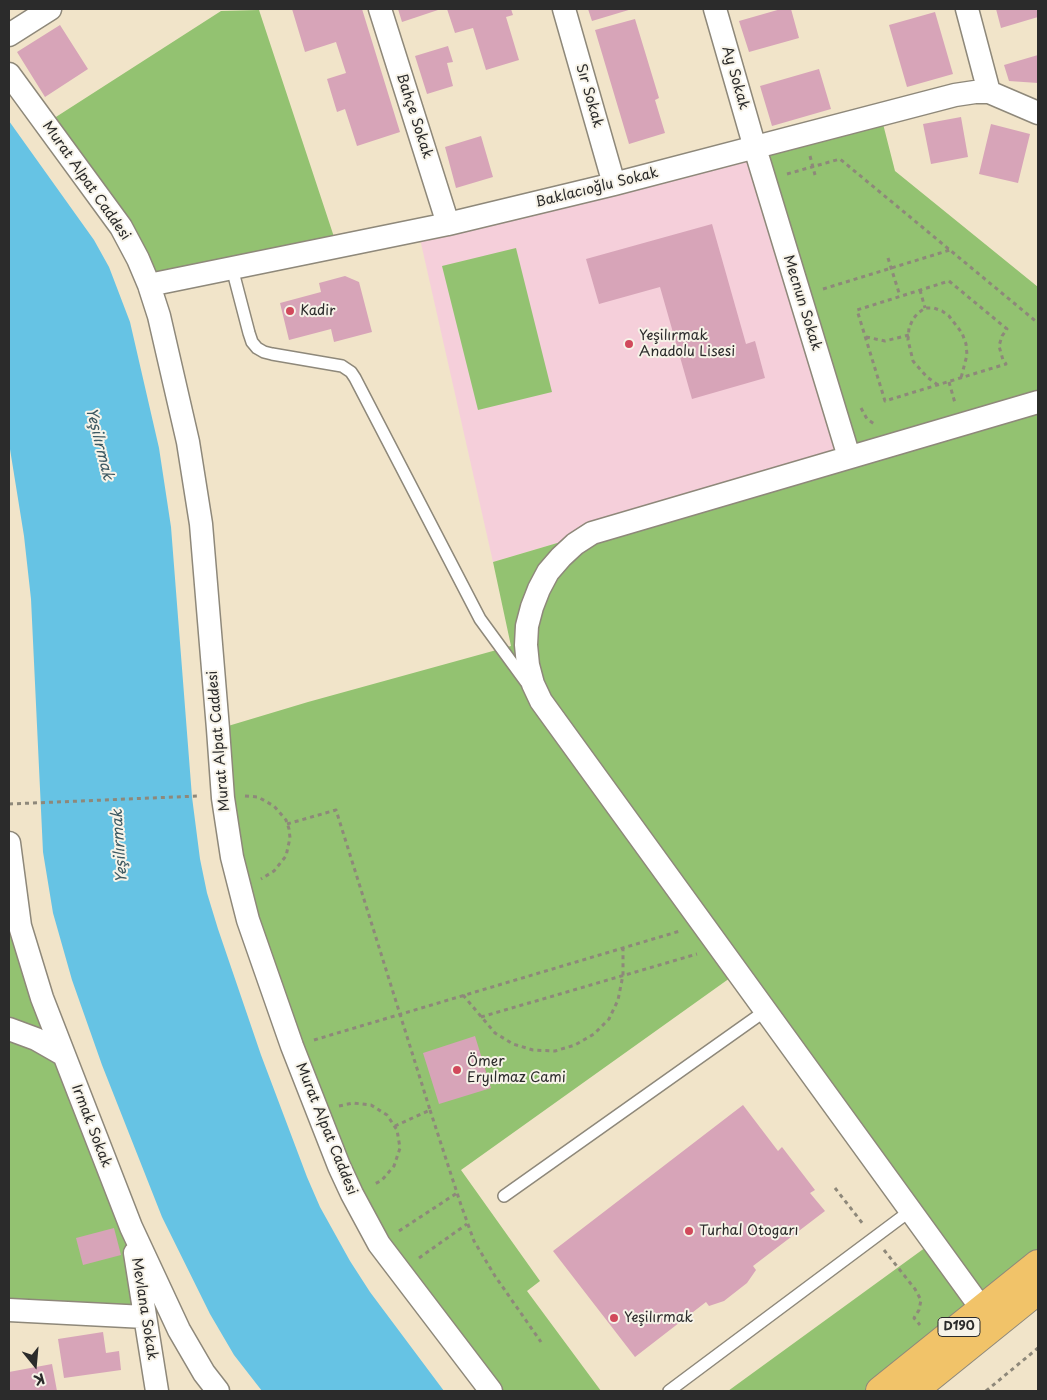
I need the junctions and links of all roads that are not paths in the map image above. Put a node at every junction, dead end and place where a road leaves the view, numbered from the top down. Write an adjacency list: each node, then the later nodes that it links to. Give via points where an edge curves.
1 (50, 9): 6 (street)
2 (380, 9): 12 (street, Bahçe Sokak)
3 (564, 9): 11 (street, Sır Sokak)
4 (715, 9): 10 (street, Ay Sokak)
5 (967, 9): 8 (street)
6 (9, 35)
7 (9, 74): 14 (street, Murat Alpat Caddesi, via 121,227)
8 (989, 92): 9 (street, Baklacıoğlu Sokak); 10 (street, Baklacıoğlu Sokak, via 955,95)
9 (1038, 113)
10 (755, 148): 11 (street, Baklacıoğlu Sokak); 16 (street, Mecnun Sokak)
11 (614, 184): 12 (street, Baklacıoğlu Sokak)
12 (448, 224): 13 (street, Baklacıoğlu Sokak)
13 (232, 268): 14 (street, Baklacıoğlu Sokak); 17 (lane, via 249,334 257,348 272,354 342,366 355,378 480,619)
14 (150, 285): 32 (street, Murat Alpat Caddesi, via 179,396 201,524 222,798 232,857 248,920 292,1046 352,1194 379,1244)
15 (1038, 402): 16 (street)
16 (848, 457): 17 (street, via 592,533 575,544 548,572 527,626 528,665)
17 (540, 701): 19 (street)
18 (9, 844): 21 (street, Irmak Sokak, via 20,926 37,985)
19 (765, 1010): 22 (lane); 23 (street)
20 (9, 1029): 21 (street)
21 (64, 1055): 24 (street, Irmak Sokak)
22 (504, 1196)
23 (910, 1210): 29 (street); 33 (lane)
24 (131, 1227): 28 (street, Mevlana Sokak); 31 (street, Irmak Sokak, via 179,1330)
25 (1038, 1264): 29 (highway, D190)
26 (1038, 1290): 29 (highway, D190)
27 (9, 1310): 28 (street)
28 (145, 1316): 30 (street, Mevlana Sokak)
29 (988, 1317): 34 (highway, D190); 35 (highway, D190)
30 (157, 1391)
31 (218, 1391)
32 (491, 1391)
33 (669, 1391)
34 (880, 1391)
35 (913, 1391)

